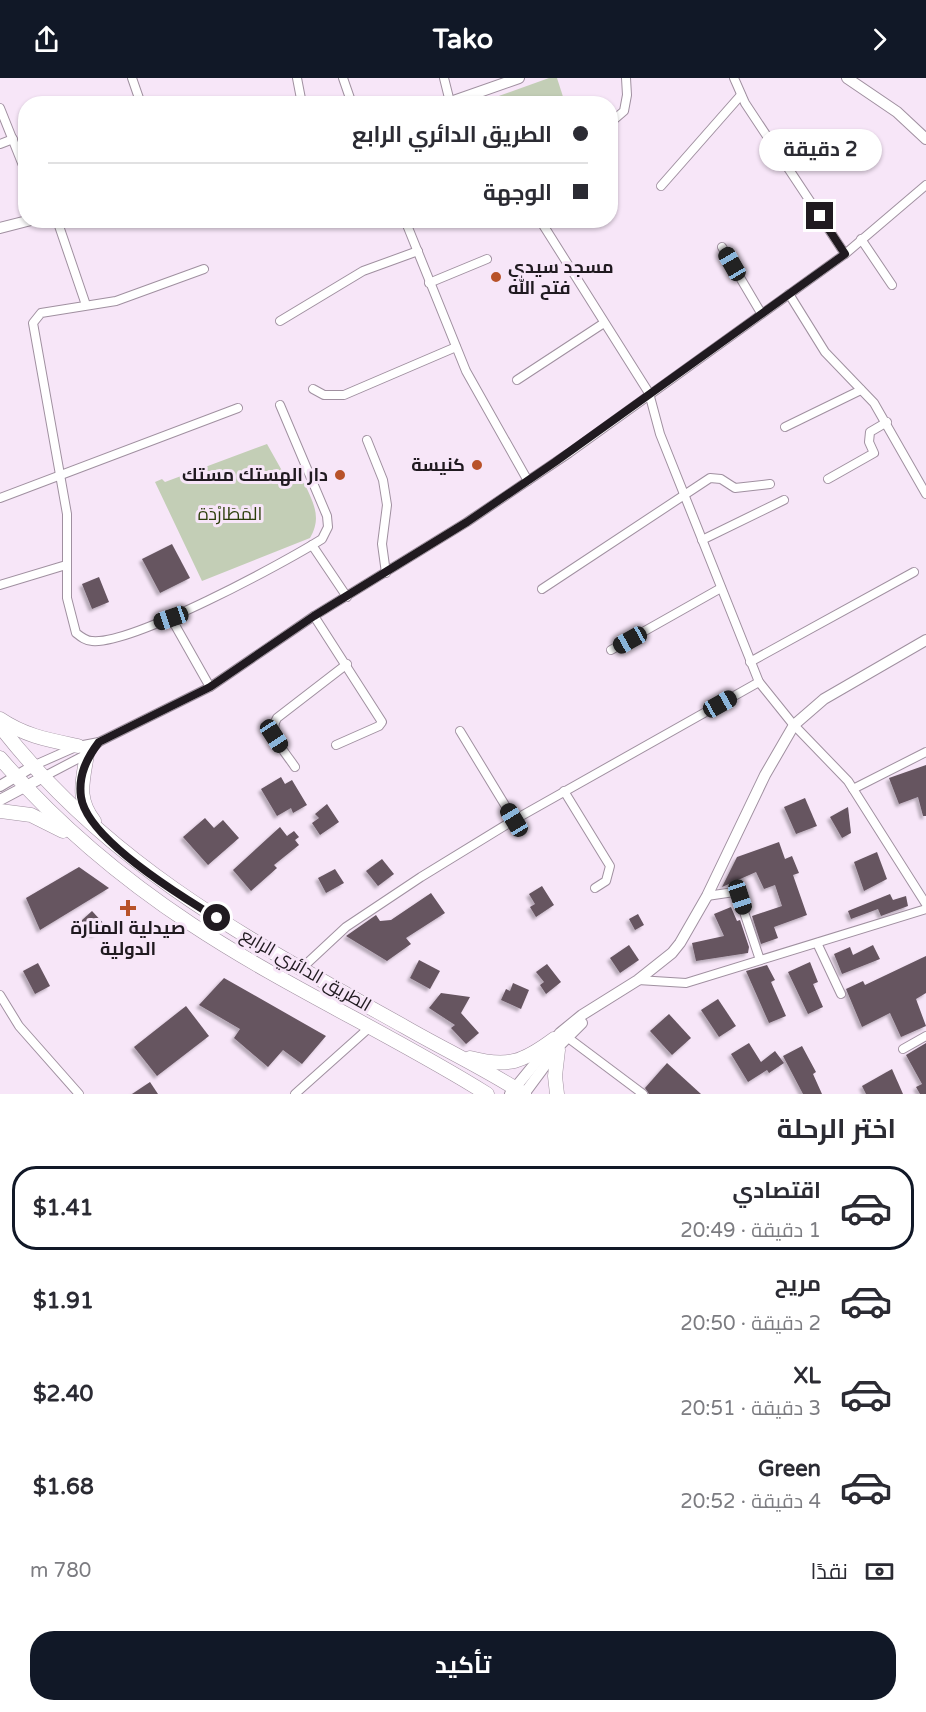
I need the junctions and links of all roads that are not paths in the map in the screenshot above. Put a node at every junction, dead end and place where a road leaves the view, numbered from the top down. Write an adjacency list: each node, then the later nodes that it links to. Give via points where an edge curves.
1 (132, 78): 10 (street)
2 (297, 78): 11 (street)
3 (343, 78): 12 (street)
4 (444, 78): 13 (street)
5 (626, 78): 16 (street, via 624,111)
6 (734, 78): 9 (street)
7 (847, 78): 18 (street, via 897,112)
8 (516, 79): 14 (street)
9 (741, 95): 22 (street); 31 (street)
10 (138, 96)
11 (300, 96)
12 (349, 96)
13 (446, 96)
14 (467, 96)
15 (0, 108): 17 (street)
16 (618, 116)
17 (13, 139): 19 (street); 20 (street)
18 (926, 139)
19 (0, 144)
20 (18, 152)
21 (926, 185): 28 (street)
22 (662, 186)
23 (18, 223): 24 (street)
24 (0, 228)
25 (60, 228): 37 (street)
26 (408, 228): 30 (street)
27 (545, 228): 40 (street)
28 (861, 239): 31 (street); 35 (street)
29 (722, 247): 38 (street)
30 (418, 251): 34 (street); 39 (street, via 363,271)
31 (845, 254): 36 (street)
32 (487, 259): 34 (street)
33 (204, 269): 37 (street, via 116,301)
34 (429, 283): 41 (street)
35 (892, 285)
36 (789, 294): 38 (street); 44 (street, via 825,352)
37 (86, 305): 51 (street, via 41,313 33,323)
38 (761, 314): 45 (street)
39 (280, 321)
40 (604, 323): 42 (street); 45 (street)
41 (456, 347): 43 (street, via 344,395 324,395); 53 (street)
42 (517, 380)
43 (313, 389)
44 (861, 390): 48 (street); 49 (street)
45 (648, 393): 53 (street); 56 (street)
46 (280, 405): 60 (street, via 327,516 328,527 322,539)
47 (238, 408): 51 (street)
48 (887, 422): 52 (street, via 870,432 868,442 874,453); 55 (street)
49 (785, 427)
50 (367, 440): 63 (street, via 383,480 387,505 382,544)
51 (62, 474): 57 (street); 61 (street, via 67,514)
52 (828, 479)
53 (528, 482): 63 (street)
54 (770, 484): 56 (street, via 735,488 721,479 710,478)
55 (926, 494)
56 (685, 495): 59 (street); 66 (street)
57 (0, 498)
58 (784, 500): 59 (street)
59 (702, 540): 65 (street)
60 (312, 545): 67 (street); 69 (street)
61 (66, 565): 64 (street); 69 (street, via 72,624 84,639 106,640)
62 (914, 572): 72 (street)
63 (386, 573): 67 (street)
64 (0, 585)
65 (721, 588): 71 (street); 72 (street)
66 (542, 589)
67 (347, 597): 68 (street)
68 (314, 616): 73 (street); 75 (street)
69 (171, 618): 75 (street)
70 (926, 640): 77 (street, via 824,699)
71 (611, 650)
72 (750, 662): 74 (street)
73 (347, 664): 80 (street, via 382,722); 85 (street, via 274,723 274,736)
74 (759, 682): 77 (street); 91 (street)
75 (210, 687): 81 (street)
76 (0, 719): 81 (main road, via 23,733)
77 (794, 725): 90 (street, via 823,752); 98 (street, via 765,775)
78 (0, 726): 84 (main road, الطريق الدائري الرابع)
79 (460, 731): 94 (street)
80 (336, 744)
81 (83, 750): 84 (street); 87 (street); 95 (main road, via 81,799)
82 (926, 752): 90 (street)
83 (0, 758): 86 (main road, الطريق الدائري الرابع)
84 (35, 765): 86 (street); 87 (main road, الطريق الدائري الرابع)
85 (295, 768)
86 (15, 776): 88 (street); 89 (main road, الطريق الدائري الرابع)
87 (45, 776): 89 (street); 95 (main road, الطريق الدائري الرابع)
88 (0, 786)
89 (25, 787): 92 (street); 96 (main road, الطريق الدائري الرابع)
90 (853, 789): 99 (street)
91 (564, 791): 94 (street); 97 (street, via 610,866 606,881)
92 (0, 800)
93 (0, 812): 96 (main road, via 14,811 47,822)
94 (514, 820): 103 (street, via 370,910)
95 (103, 836): 103 (main road, الطريق الدائري الرابع, via 186,898)
96 (92, 849): 107 (main road, الطريق الدائري الرابع, via 192,925)
97 (595, 888)
98 (707, 896): 102 (street, via 738,894); 104 (street, via 672,953)
99 (926, 904)
100 (926, 909): 101 (street)
101 (817, 943): 102 (street); 105 (street)
102 (760, 960): 104 (street, via 686,982)
103 (302, 968): 111 (main road, الطريق الدائري الرابع)
104 (638, 980): 109 (street, via 582,1015)
105 (842, 994)
106 (0, 995): 113 (street, via 19,1026)
107 (370, 1027): 114 (street); 115 (main road, الطريق الدائري الرابع)
108 (926, 1036): 110 (street)
109 (560, 1042): 111 (main road, via 504,1064); 112 (street); 116 (main road, via 555,1076); 117 (street)
110 (903, 1048)
111 (450, 1052): 112 (main road, الطريق الدائري الرابع)
112 (518, 1092)
113 (80, 1094)
114 (295, 1094)
115 (487, 1094)
116 (557, 1094)
117 (643, 1094)

